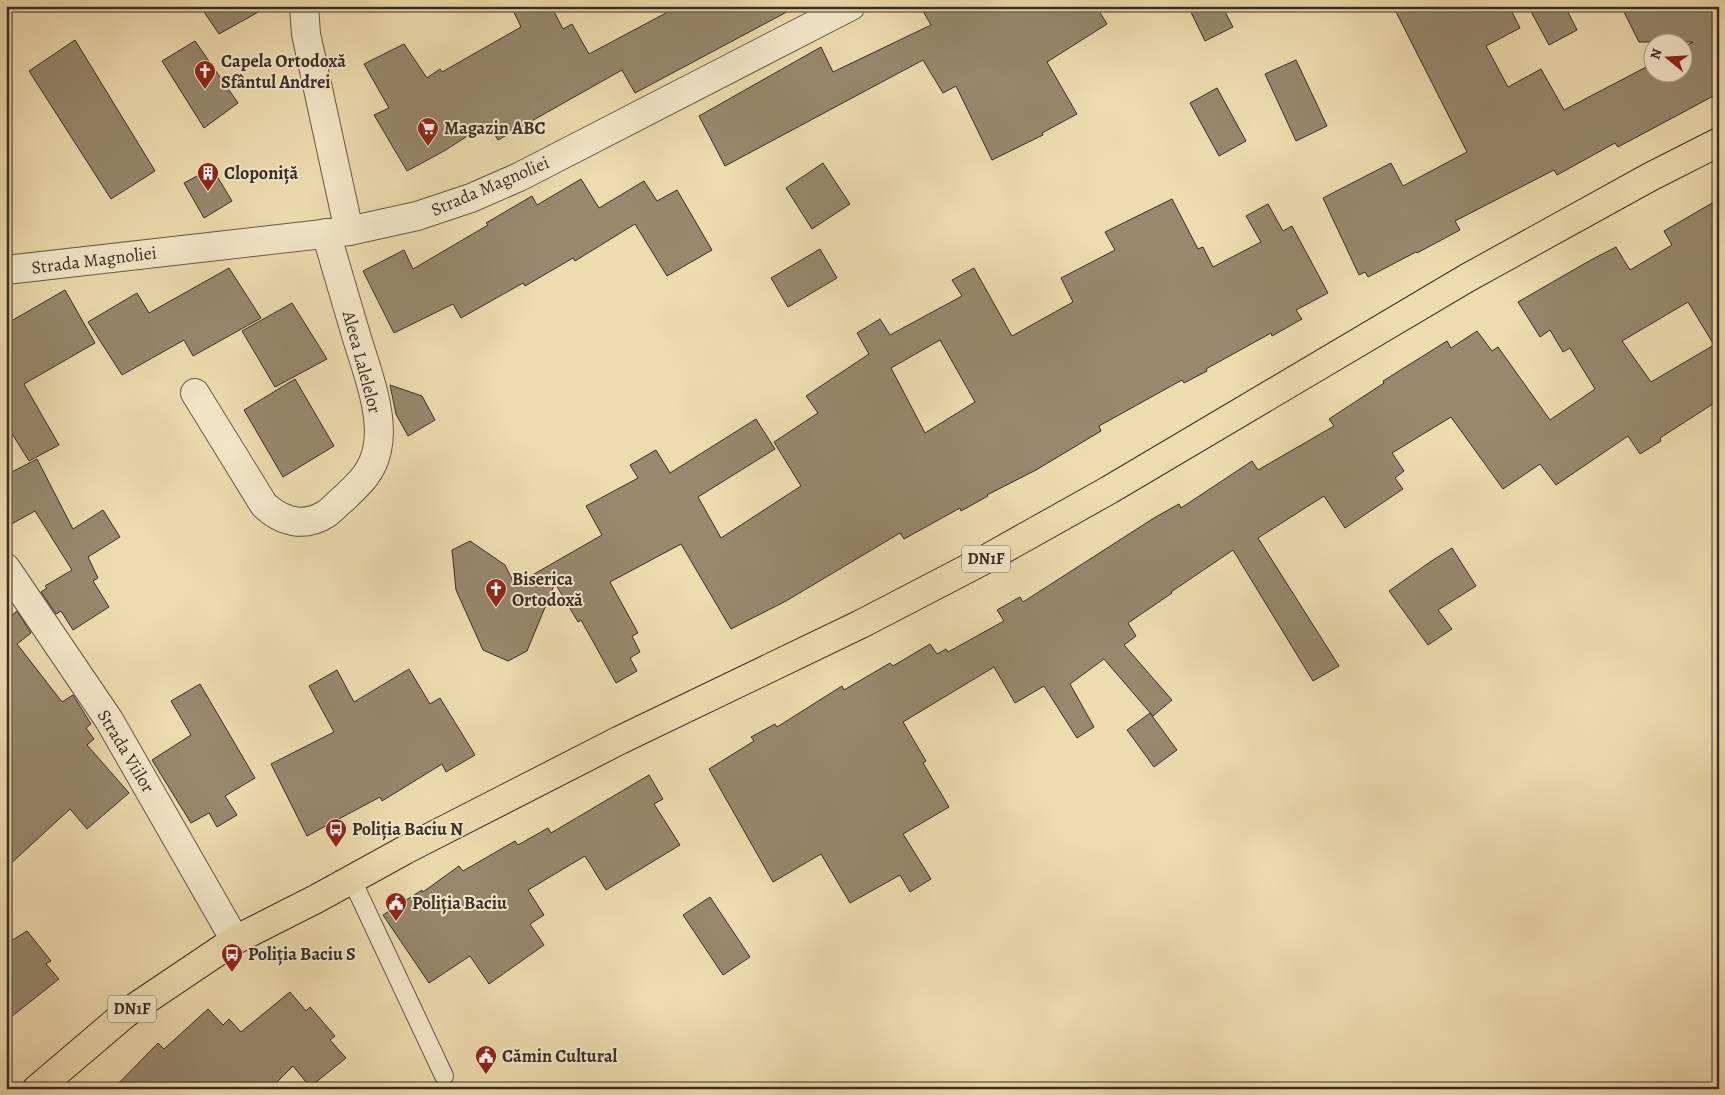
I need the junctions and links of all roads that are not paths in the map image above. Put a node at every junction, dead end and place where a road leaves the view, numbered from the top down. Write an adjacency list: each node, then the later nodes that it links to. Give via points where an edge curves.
1 (304, 6): 4 (street, Aleea Lalelelor)
2 (851, 6): 4 (street, Strada Magnoliei, via 471,198 417,216)
3 (1719, 142): 8 (main road, DN1F, via 1468,278 986,559 861,624 620,740)
4 (337, 232): 5 (street, Strada Magnoliei); 6 (street, Aleea Lalelelor, via 379,428 377,450 364,479 318,518 295,522 279,517 264,505)
5 (6, 270)
6 (195, 393)
7 (6, 568): 9 (street, Strada Viilor, via 109,720)
8 (351, 878): 9 (main road, DN1F); 10 (lane)
9 (235, 940): 11 (main road, DN1F, via 125,1014)
10 (444, 1076)
11 (38, 1089)

